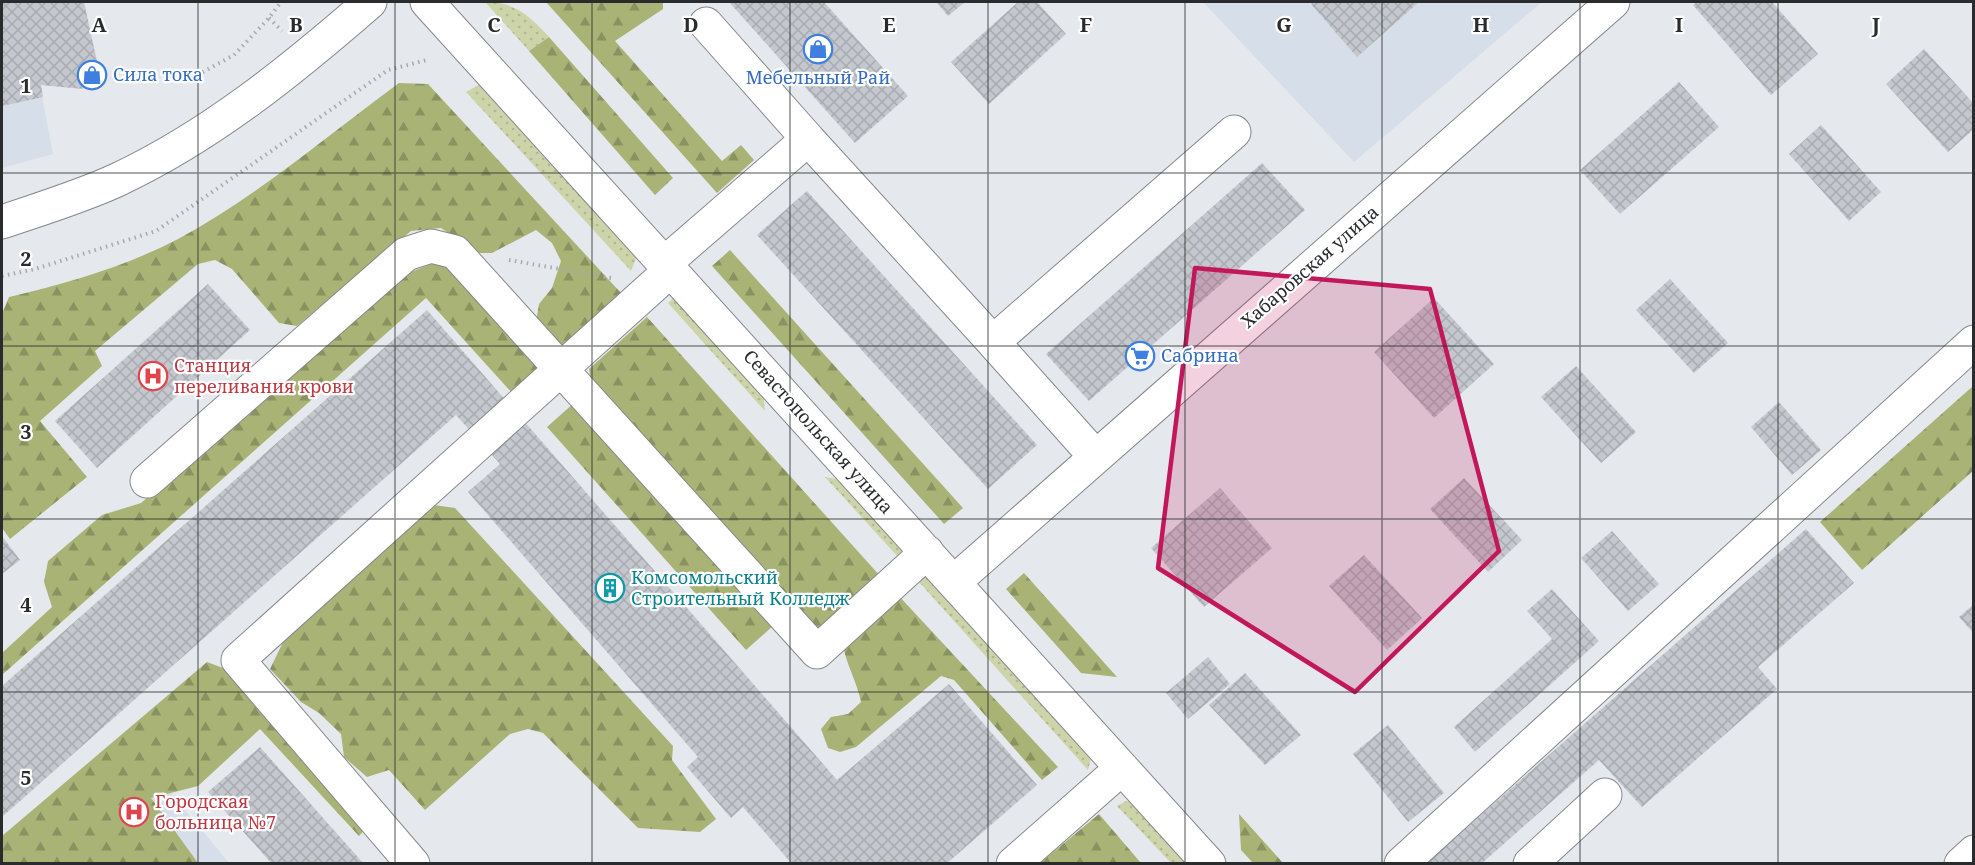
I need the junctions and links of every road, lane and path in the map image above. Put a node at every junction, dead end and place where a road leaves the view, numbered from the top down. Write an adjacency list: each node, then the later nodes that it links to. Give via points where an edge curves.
1 (281, 2): 5 (path)
2 (370, 2): 12 (street, via 304,60 217,123 118,179)
3 (427, 2): 14 (street, Севастопольская улица)
4 (1614, 2): 20 (street, Хабаровская улица)
5 (269, 18): 7 (path); 9 (path, via 234,55)
6 (706, 24): 11 (street)
7 (287, 36)
8 (427, 60): 15 (path, via 388,70 156,231)
9 (192, 78)
10 (1234, 132): 17 (street)
11 (808, 139): 14 (street); 17 (street)
12 (2, 222)
13 (455, 252): 16 (path); 19 (street); 21 (street, via 431,246 406,254)
14 (668, 266): 19 (street); 22 (street, Севастопольская улица)
15 (2, 276)
16 (618, 279)
17 (993, 342): 20 (street)
18 (1974, 342): 30 (street)
19 (561, 369): 22 (street, via 817,652); 27 (street, via 238,660)
20 (1095, 456): 23 (street, Хабаровская улица)
21 (147, 481)
22 (927, 552): 23 (street, Севастопольская улица)
23 (954, 582): 24 (street, Севастопольская улица)
24 (1122, 768): 28 (street); 29 (street, Севастопольская улица)
25 (1605, 795): 31 (street)
26 (1974, 852): 32 (street)
27 (413, 864)
28 (1013, 864)
29 (1209, 864)
30 (1401, 864)
31 (1530, 864)
32 (1961, 864)

